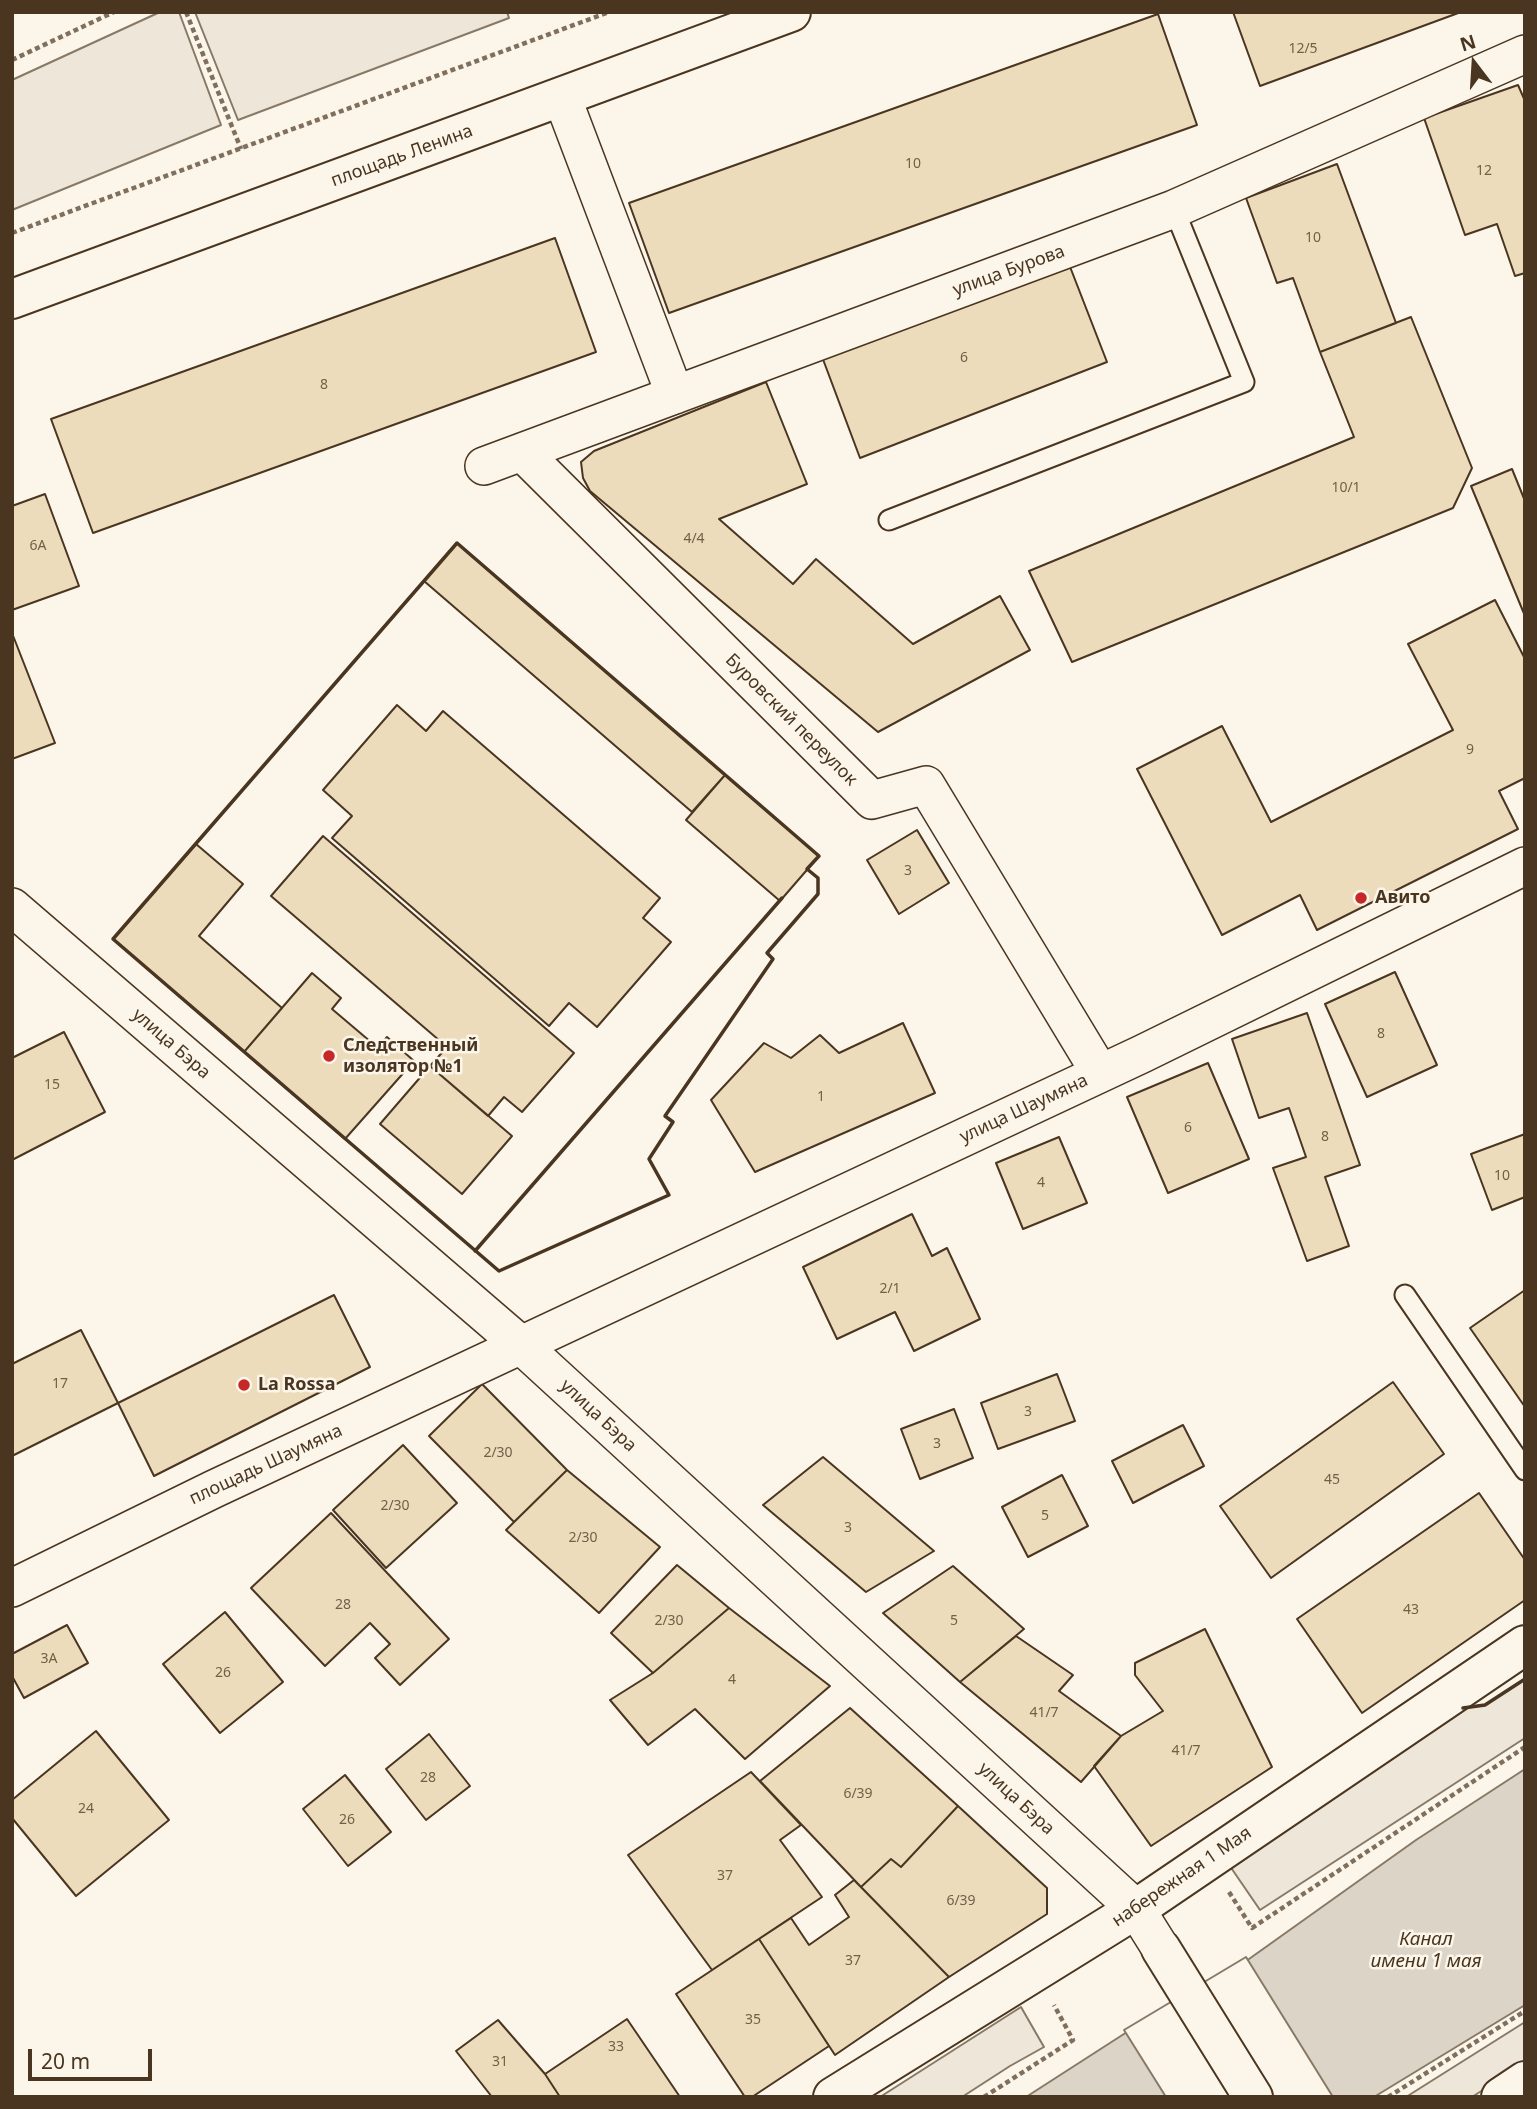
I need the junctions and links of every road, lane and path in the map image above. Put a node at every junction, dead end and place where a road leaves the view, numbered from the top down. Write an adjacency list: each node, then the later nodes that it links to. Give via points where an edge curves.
1 (114, 12): 6 (path)
2 (186, 12): 8 (path)
3 (609, 12): 8 (path)
4 (791, 12): 7 (main road, площадь Ленина)
5 (1525, 54): 9 (street, улица Бурова)
6 (12, 60)
7 (562, 97): 11 (main road, площадь Ленина); 12 (street)
8 (241, 149): 10 (path)
9 (1174, 209): 12 (street, улица Бурова); 15 (lane, via 1244,382)
10 (12, 233)
11 (12, 299)
12 (675, 395): 13 (street, улица Бурова)
13 (522, 452): 14 (street, улица Бурова); 18 (street, Буровский переулок, via 872,800 926,785)
14 (484, 466)
15 (889, 520)
16 (1525, 866): 18 (street, улица Шаумяна)
17 (12, 908): 20 (street, улица Бэра)
18 (1100, 1073): 20 (street, улица Шаумяна)
19 (1405, 1295): 21 (lane)
20 (521, 1345): 22 (street, площадь Шаумяна); 26 (street, улица Бэра)
21 (1525, 1470)
22 (12, 1588)
23 (1525, 1645): 26 (main road, набережная 1 Мая)
24 (1525, 1747): 25 (path, via 1252,1928)
25 (1226, 1888)
26 (1136, 1909): 27 (street, улица Бэра); 31 (main road, набережная 1 Мая)
27 (1161, 1949): 33 (main road)
28 (1051, 1999): 32 (path, via 1073,2039)
29 (1525, 2011): 34 (path)
30 (1525, 2081): 35 (main road)
31 (833, 2097)
32 (984, 2097)
33 (1253, 2097)
34 (1388, 2097)
35 (1500, 2097)

